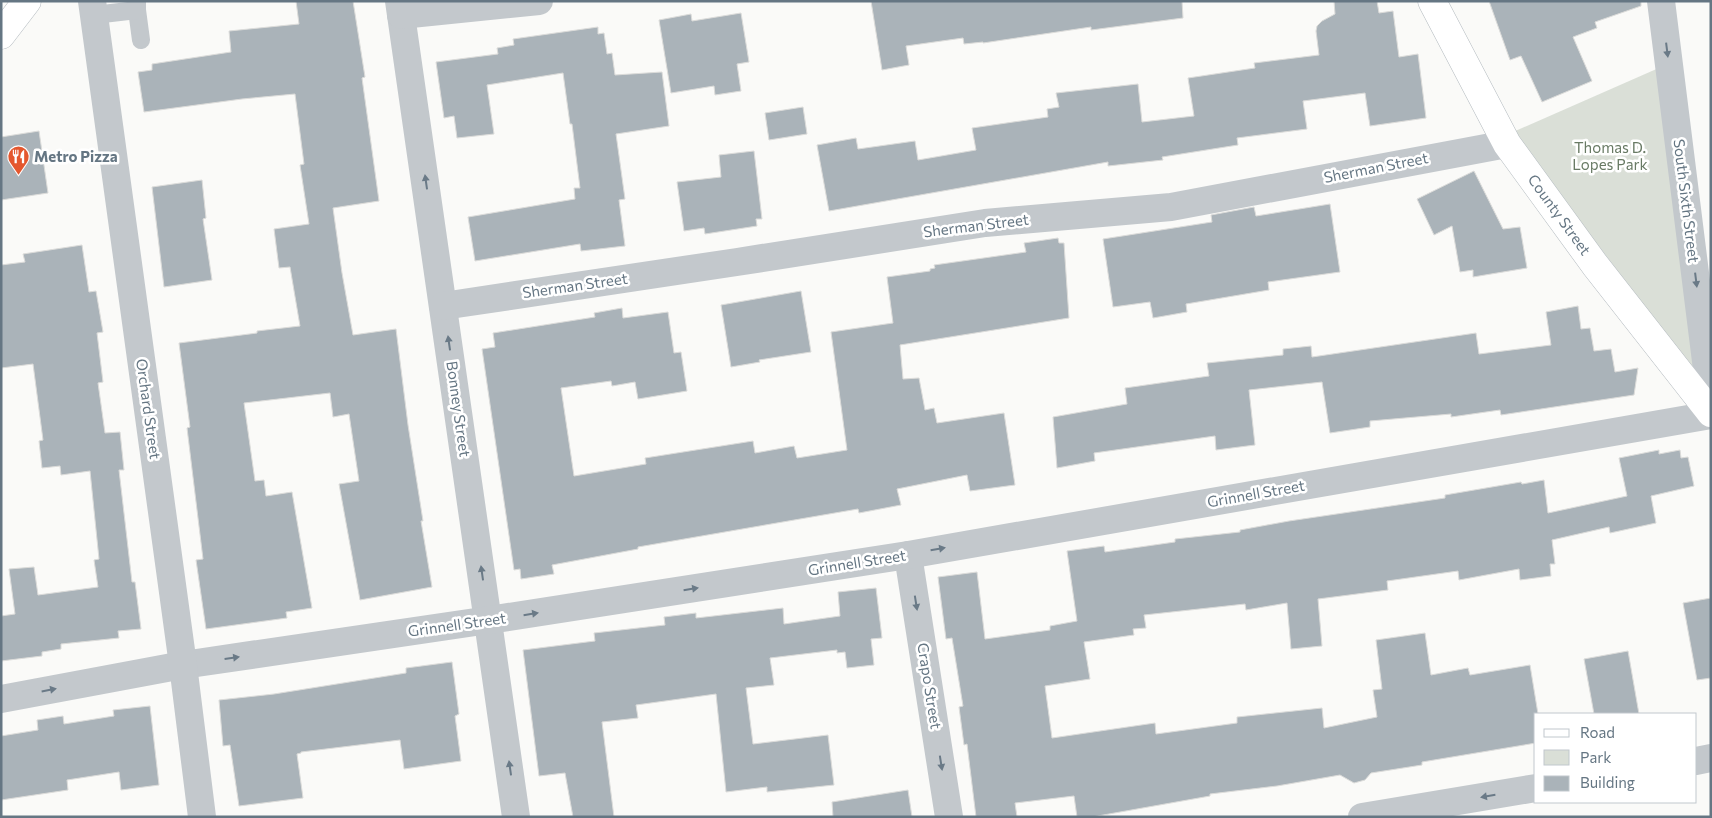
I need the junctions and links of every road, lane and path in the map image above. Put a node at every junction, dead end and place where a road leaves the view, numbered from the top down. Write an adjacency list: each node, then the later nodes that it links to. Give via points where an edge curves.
1 (27, 1): 8 (main road)
2 (539, 1): 7 (street)
3 (1432, 1): 10 (main road, County Street)
4 (1660, 1): 12 (street, South Sixth Street, one-way to 12)
5 (137, 6): 6 (lane); 9 (lane)
6 (93, 8): 16 (street, Orchard Street)
7 (400, 8): 11 (street, Bonney Street, one-way to 7)
8 (1, 35)
9 (140, 40)
10 (1507, 144): 11 (street, Sherman Street, via 1170,207 985,223); 13 (main road, County Street)
11 (444, 306): 15 (street, Bonney Street, one-way to 11)
12 (1711, 401)
13 (1711, 414): 14 (street, Grinnell Street, one-way to 13)
14 (908, 555): 15 (street, Grinnell Street, one-way to 14); 23 (street, Crapo Street, one-way to 23)
15 (489, 620): 16 (street, Grinnell Street, one-way to 15); 22 (street, Bonney Street, one-way to 15)
16 (183, 665): 17 (street, Grinnell Street, one-way to 16); 21 (street, Orchard Street)
17 (1, 699)
18 (1711, 758): 19 (street)
19 (1697, 761)
20 (1534, 788): 24 (street, one-way to 24)
21 (202, 817)
22 (516, 817)
23 (949, 817)
24 (1362, 817)

